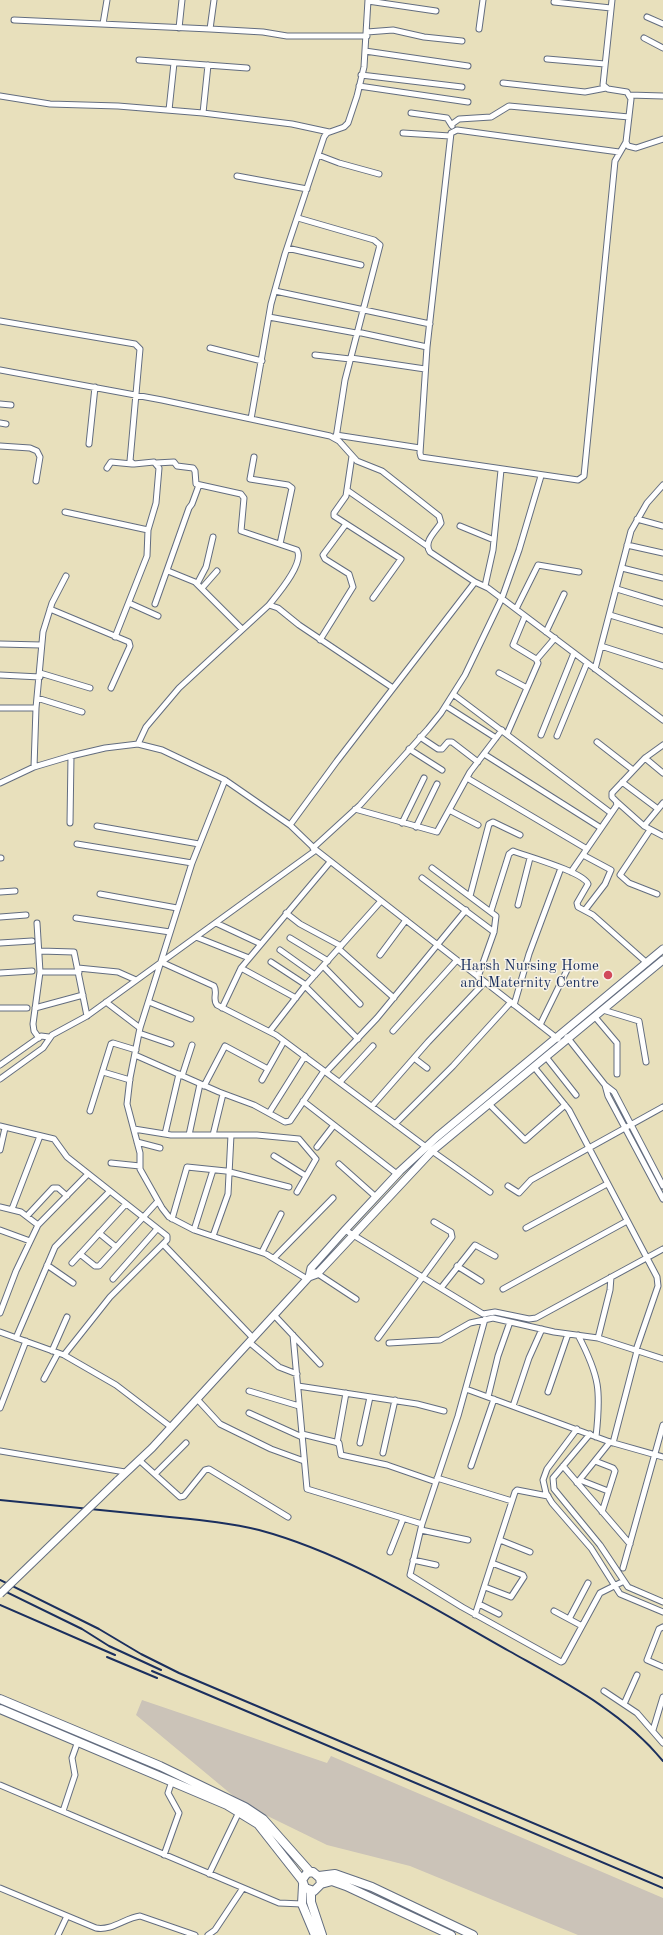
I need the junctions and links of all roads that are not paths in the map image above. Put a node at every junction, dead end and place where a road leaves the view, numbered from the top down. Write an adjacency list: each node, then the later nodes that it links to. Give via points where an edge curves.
1 (107, 0): 12 (street)
2 (182, 0): 14 (street)
3 (214, 0): 15 (street)
4 (368, 0): 9 (street); 17 (street)
5 (483, 0): 16 (street)
6 (612, 0): 8 (street)
7 (554, 2): 8 (street)
8 (611, 8): 25 (street)
9 (436, 11)
10 (646, 17): 13 (street)
11 (14, 20): 12 (street)
12 (103, 24): 14 (street)
13 (663, 24)
14 (179, 28): 15 (street)
15 (210, 29): 17 (street, via 287,36)
16 (479, 29)
17 (367, 34): 19 (street, via 393,30 424,37); 21 (street)
18 (644, 38): 20 (street)
19 (462, 41)
20 (663, 48)
21 (365, 51): 27 (street); 29 (street)
22 (139, 60): 24 (street)
23 (547, 60): 25 (street)
24 (174, 63): 26 (street); 38 (street)
25 (605, 64): 33 (street, via 603,85)
26 (208, 65): 28 (street); 39 (street)
27 (468, 66)
28 (247, 68)
29 (362, 75): 31 (street); 32 (street)
30 (503, 83): 33 (street, via 585,92)
31 (359, 86): 37 (street); 43 (street, via 348,123 344,128)
32 (462, 87)
33 (606, 88): 34 (street)
34 (629, 95): 36 (street); 41 (street)
35 (0, 96): 38 (street, via 50,104)
36 (663, 96)
37 (468, 102)
38 (169, 110): 39 (street)
39 (203, 113): 43 (street, via 292,124)
40 (411, 113): 42 (street, via 447,118)
41 (629, 117): 42 (street, via 509,106 490,117 459,119); 47 (street)
42 (452, 124): 45 (street)
43 (329, 132): 49 (street, via 324,137)
44 (403, 133): 45 (street)
45 (451, 133): 48 (street, via 457,130); 60 (street)
46 (663, 139): 47 (street, via 636,148 631,148)
47 (626, 142): 48 (street)
48 (619, 152): 86 (street, via 614,170 584,476 578,480)
49 (318, 155): 50 (street); 52 (street)
50 (379, 174)
51 (237, 176): 52 (street)
52 (307, 189): 53 (street)
53 (298, 218): 54 (street); 57 (street, via 379,243)
54 (287, 248): 55 (street); 56 (street)
55 (361, 265)
56 (275, 292): 57 (street); 58 (street)
57 (362, 310): 60 (street); 61 (street)
58 (270, 317): 61 (street); 66 (street)
59 (0, 321): 70 (street, via 138,346 140,350)
60 (430, 324): 62 (street)
61 (357, 332): 62 (street); 65 (street)
62 (427, 347): 67 (street)
63 (210, 348): 66 (street)
64 (315, 355): 65 (street)
65 (350, 358): 67 (street); 76 (street)
66 (262, 361): 73 (street)
67 (425, 369): 79 (street)
68 (0, 370): 69 (street)
69 (95, 387): 70 (street); 77 (street)
70 (136, 395): 73 (street); 83 (street, via 130,458)
71 (0, 404): 72 (street)
72 (11, 406)
73 (251, 419): 76 (street)
74 (0, 424): 75 (street)
75 (6, 424)
76 (336, 437): 79 (street); 80 (street)
77 (89, 444)
78 (0, 446): 87 (street, via 30,448 37,451 40,457)
79 (420, 448): 85 (street, via 420,455 424,458)
80 (352, 456): 90 (street); 101 (street, via 382,471 439,516 441,523)
81 (254, 457): 99 (street, via 250,479 288,485 292,488)
82 (156, 463): 83 (street); 88 (street, via 174,462 177,466 193,468 195,483); 96 (street, via 156,503)
83 (132, 464): 84 (street, via 111,462)
84 (107, 468)
85 (501, 470): 86 (street); 98 (street)
86 (540, 476): 116 (street)
87 (36, 481)
88 (199, 485): 99 (street, via 243,495 241,531); 104 (street)
89 (663, 485): 92 (street)
90 (347, 490): 93 (street, via 334,514); 101 (street)
91 (65, 512): 96 (street)
92 (637, 519): 95 (street); 100 (street)
93 (346, 524): 115 (street, via 401,559); 131 (street, via 323,555 325,559 349,574 353,587)
94 (460, 526): 98 (street)
95 (663, 526)
96 (148, 530): 118 (street, via 147,556)
97 (213, 537): 110 (street, via 206,567)
98 (494, 540): 111 (street)
99 (280, 544): 120 (street, via 297,550 299,557 289,580)
100 (627, 545): 102 (street); 103 (street)
101 (427, 546): 109 (street, via 430,552)
102 (663, 553)
103 (622, 568): 108 (street); 113 (street)
104 (168, 571): 110 (street); 119 (street)
105 (217, 571): 112 (street)
106 (579, 572): 122 (street, via 538,565)
107 (66, 576): 121 (street)
108 (663, 578)
109 (475, 582): 111 (street); 145 (street)
110 (197, 584): 112 (street)
111 (485, 586): 116 (street)
112 (202, 588): 126 (street)
113 (617, 589): 117 (street); 123 (street)
114 (564, 594): 128 (street)
115 (373, 598)
116 (502, 598): 122 (street); 147 (street, via 470,666)
117 (663, 602)
118 (129, 603): 124 (street); 129 (street)
119 (155, 604)
120 (269, 605): 126 (street); 131 (street, via 278,608)
121 (50, 608): 129 (street); 133 (street)
122 (516, 609): 125 (street)
123 (610, 615): 127 (street); 134 (street)
124 (158, 616)
125 (525, 616): 128 (street); 136 (street, via 513,645)
126 (242, 629): 161 (street, via 179,688 146,727)
127 (663, 631)
128 (546, 632): 130 (street)
129 (115, 637): 144 (street, via 129,642 130,646)
130 (555, 638): 135 (street); 136 (street)
131 (320, 640): 145 (street)
132 (0, 644): 133 (street)
133 (42, 645): 142 (street)
134 (601, 646): 138 (street); 139 (street)
135 (574, 653): 137 (street); 156 (street)
136 (537, 659): 146 (street, via 538,663)
137 (587, 663): 139 (street); 157 (street)
138 (663, 666)
139 (595, 669): 153 (street)
140 (499, 673): 146 (street)
141 (0, 675): 142 (street)
142 (40, 675): 143 (street); 148 (street)
143 (90, 688)
144 (111, 688)
145 (393, 688): 186 (street)
146 (527, 688): 155 (street)
147 (453, 694): 149 (street); 154 (street)
148 (37, 698): 151 (street); 152 (street)
149 (446, 706): 158 (street); 159 (street)
150 (0, 708): 151 (street)
151 (36, 708): 168 (street)
152 (82, 712)
153 (663, 720)
154 (502, 730): 155 (street); 159 (street)
155 (507, 734): 183 (street)
156 (540, 735)
157 (557, 736)
158 (420, 737): 163 (street); 167 (street, via 438,749 452,742)
159 (496, 738): 164 (street)
160 (597, 742): 170 (street)
161 (138, 744): 165 (street); 174 (street, via 162,750)
162 (663, 745): 166 (street)
163 (409, 749): 169 (street); 180 (street)
164 (484, 754): 167 (street); 191 (street)
165 (71, 756): 168 (street); 185 (street)
166 (645, 758): 170 (street); 171 (street)
167 (478, 762): 173 (street)
168 (34, 767): 176 (street)
169 (442, 770)
170 (633, 770): 175 (street)
171 (663, 773)
172 (424, 778): 184 (street)
173 (467, 778): 182 (street); 198 (street)
174 (225, 780): 186 (street); 196 (street)
175 (622, 782): 178 (street, via 611,795); 181 (street)
176 (0, 783)
177 (437, 784): 190 (street)
178 (616, 801): 183 (street, via 617,804); 189 (street)
179 (663, 803): 181 (street)
180 (355, 809): 184 (street); 197 (street)
181 (658, 809): 189 (street)
182 (449, 810): 187 (street); 190 (street, via 437,832)
183 (611, 813): 191 (street)
184 (402, 822): 190 (street)
185 (70, 823)
186 (290, 825): 197 (street)
187 (478, 825)
188 (97, 826): 196 (street)
189 (644, 826): 192 (street)
190 (416, 827)
191 (601, 828): 198 (street)
192 (650, 830): 194 (street); 210 (street, via 620,875 629,883)
193 (520, 835): 211 (street, via 493,822 489,824)
194 (663, 836)
195 (77, 844): 202 (street)
196 (199, 844): 202 (street)
197 (314, 849): 201 (street); 223 (street)
198 (587, 849): 199 (street)
199 (583, 854): 205 (street); 216 (street, via 612,870 605,884)
200 (530, 858): 204 (street); 213 (street); 217 (street, via 513,851 509,854)
201 (330, 862): 212 (street); 218 (street)
202 (192, 863): 214 (street)
203 (432, 868): 211 (street)
204 (561, 868): 205 (street); 264 (street)
205 (571, 872): 216 (street, via 588,882 577,903 578,907)
206 (422, 878): 215 (street)
207 (16, 891): 208 (street)
208 (0, 892)
209 (100, 894): 214 (street)
210 (657, 894)
211 (470, 896): 217 (street)
212 (381, 901): 222 (street); 233 (street)
213 (518, 905)
214 (177, 908): 225 (street)
215 (466, 910): 226 (street); 232 (street)
216 (585, 910): 244 (street)
217 (491, 911): 226 (street, via 496,916)
218 (286, 913): 231 (street); 233 (street)
219 (26, 915): 220 (street)
220 (0, 918)
221 (76, 918): 225 (street)
222 (406, 920): 232 (street); 237 (street)
223 (216, 923): 227 (street); 231 (street)
224 (37, 924): 236 (street)
225 (170, 932): 242 (street)
226 (494, 932): 254 (street)
227 (196, 937): 238 (street); 242 (street)
228 (290, 938): 241 (street)
229 (32, 941): 230 (street)
230 (0, 943)
231 (260, 944): 238 (street)
232 (436, 944): 239 (street); 261 (street)
233 (340, 947): 241 (street); 261 (street)
234 (663, 949): 244 (street)
235 (280, 950): 253 (street)
236 (40, 951): 248 (street, via 74,952); 251 (street)
237 (380, 955)
238 (249, 958): 246 (street)
239 (457, 960): 254 (street); 276 (street)
240 (663, 960): 255 (street)
241 (328, 961): 245 (street)
242 (161, 962): 256 (street); 263 (street); 269 (street, via 214,986 215,1004)
243 (271, 962): 258 (street)
244 (647, 963): 250 (street)
245 (323, 966): 253 (street); 265 (street)
246 (241, 968): 260 (street); 269 (street)
247 (568, 968): 274 (street)
248 (78, 970): 251 (street); 256 (street, via 118,972); 259 (street)
249 (32, 971): 252 (street)
250 (637, 971): 255 (street); 278 (street)
251 (40, 972): 268 (street)
252 (0, 973)
253 (315, 975): 258 (street)
254 (478, 977): 257 (street)
255 (643, 977): 270 (street)
256 (136, 980): 262 (street)
257 (485, 982): 264 (street); 290 (street)
258 (306, 985): 260 (street); 282 (street)
259 (83, 995): 268 (street); 271 (street)
260 (296, 998): 277 (street)
261 (394, 998): 282 (street)
262 (106, 1002): 271 (street); 275 (street)
263 (149, 1002): 273 (street); 275 (street)
264 (513, 1003): 274 (street); 316 (street)
265 (360, 1004)
266 (0, 1008): 267 (street)
267 (27, 1008)
268 (35, 1008): 281 (street, via 34,1028)
269 (222, 1008): 277 (street)
270 (603, 1010): 272 (street); 292 (street, via 639,1021)
271 (87, 1016): 279 (street)
272 (595, 1017): 284 (street); 299 (street, via 617,1043)
273 (192, 1019)
274 (540, 1024): 280 (street)
275 (140, 1031): 285 (street); 288 (street)
276 (394, 1031)
277 (270, 1032): 283 (street)
278 (562, 1032): 280 (street); 284 (street)
279 (49, 1037): 281 (street, via 43,1036); 301 (street, via 43,1048)
280 (556, 1037): 284 (street); 329 (street)
281 (38, 1039): 293 (street)
282 (358, 1039): 298 (street)
283 (284, 1041): 289 (street); 296 (street)
284 (566, 1041): 291 (street); 306 (street)
285 (171, 1044)
286 (192, 1045): 300 (street)
287 (373, 1046): 304 (street)
288 (135, 1053): 297 (street, via 112,1043); 300 (street); 302 (street)
289 (304, 1056): 298 (street); 315 (street)
290 (414, 1058): 295 (street); 312 (street)
291 (546, 1058): 294 (street); 308 (street)
292 (646, 1062)
293 (0, 1065)
294 (534, 1067): 310 (street); 311 (street)
295 (427, 1068)
296 (268, 1069): 303 (street); 305 (street, via 225,1046)
297 (102, 1072): 302 (street); 314 (street)
298 (325, 1072): 304 (street); 309 (street)
299 (617, 1074)
300 (180, 1075): 305 (street); 322 (street)
301 (0, 1079)
302 (130, 1080): 321 (street, via 127,1102)
303 (262, 1080)
304 (340, 1082): 312 (street)
305 (202, 1085): 307 (street); 323 (street)
306 (605, 1085): 317 (street, via 614,1092); 320 (street, via 608,1096)
307 (223, 1094): 315 (street); 324 (street)
308 (576, 1095)
309 (303, 1101): 315 (street, via 287,1122); 318 (street)
310 (489, 1104): 311 (street, via 525,1140); 333 (street)
311 (565, 1105): 331 (street)
312 (372, 1106): 316 (street)
313 (663, 1108): 317 (street)
314 (90, 1111)
315 (269, 1113)
316 (395, 1124): 329 (street)
317 (630, 1124): 320 (street); 345 (street)
318 (334, 1125): 328 (street); 341 (street)
319 (3, 1127): 326 (street); 332 (street)
320 (625, 1127): 331 (street); 353 (street)
321 (134, 1129): 322 (street); 327 (street)
322 (165, 1134): 323 (street)
323 (189, 1135): 324 (street)
324 (213, 1135): 325 (street)
325 (231, 1135): 339 (street); 342 (street, via 299,1139 316,1159)
326 (40, 1136): 340 (street, via 55,1140 63,1153); 357 (street)
327 (137, 1142): 330 (street); 337 (street)
328 (317, 1147)
329 (426, 1147): 341 (street)
330 (160, 1148)
331 (588, 1148): 343 (street); 344 (street, via 531,1180 519,1193)
332 (0, 1149)
333 (432, 1151): 349 (street); 371 (street)
334 (274, 1156): 342 (street)
335 (111, 1162): 337 (street)
336 (339, 1164): 351 (street)
337 (140, 1166): 354 (street)
338 (213, 1170): 339 (street); 361 (street, via 186,1167); 368 (street)
339 (230, 1172): 346 (street); 372 (street, via 226,1201)
340 (88, 1174): 347 (street); 350 (street)
341 (397, 1174): 351 (street)
342 (306, 1176): 348 (street)
343 (607, 1184): 362 (street); 365 (street)
344 (508, 1186)
345 (663, 1186)
346 (289, 1187)
347 (109, 1192): 355 (street); 383 (street, via 55,1247)
348 (297, 1192)
349 (490, 1192)
350 (67, 1196): 359 (street, via 58,1188 53,1188); 364 (street)
351 (376, 1197): 369 (street)
352 (332, 1198): 380 (street)
353 (663, 1199)
354 (158, 1201): 360 (street); 361 (street)
355 (125, 1205): 360 (street); 370 (street)
356 (0, 1207): 357 (street)
357 (12, 1209): 359 (street)
358 (281, 1214): 377 (street)
359 (27, 1216): 364 (street)
360 (143, 1217): 366 (street); 375 (street)
361 (172, 1219): 368 (street)
362 (627, 1221): 381 (street); 394 (street)
363 (434, 1222): 387 (street, via 452,1235)
364 (38, 1225): 373 (street)
365 (526, 1228)
366 (157, 1229): 374 (street, via 166,1236 167,1240); 390 (street)
367 (0, 1230): 373 (street)
368 (194, 1230): 372 (street)
369 (345, 1230): 371 (street); 385 (street)
370 (99, 1233): 375 (street); 378 (street)
371 (353, 1235): 386 (street); 387 (street)
372 (213, 1236): 377 (street)
373 (30, 1241): 397 (street)
374 (163, 1244): 409 (street, via 242,1327); 414 (street, via 110,1298)
375 (116, 1247): 378 (street, via 97,1267)
376 (663, 1249): 381 (street)
377 (262, 1252): 380 (street)
378 (80, 1254): 382 (street)
379 (494, 1256): 384 (street, via 475,1245)
380 (274, 1258): 389 (street)
381 (646, 1258): 388 (street); 412 (street, via 657,1277 658,1286)
382 (72, 1262)
383 (47, 1265): 392 (street); 406 (street)
384 (458, 1266): 391 (street); 393 (street)
385 (311, 1268): 386 (street); 389 (street)
386 (317, 1274): 389 (street); 395 (street)
387 (422, 1277): 393 (street); 407 (street)
388 (611, 1277): 393 (street, via 533,1319 495,1312 483,1314); 408 (street, via 611,1287)
389 (308, 1278): 396 (street)
390 (113, 1279)
391 (481, 1281)
392 (74, 1283)
393 (441, 1288)
394 (503, 1289)
395 (356, 1299)
396 (276, 1312): 404 (street); 409 (street)
397 (0, 1313)
398 (66, 1317): 413 (street)
399 (485, 1319): 400 (street); 411 (street, via 470,1323 440,1340); 420 (street)
400 (510, 1322): 401 (street); 425 (street)
401 (542, 1330): 403 (street); 430 (street, via 529,1358)
402 (1, 1334): 406 (street)
403 (568, 1334): 405 (street); 422 (street)
404 (293, 1335): 416 (street); 417 (street)
405 (578, 1336): 408 (street); 439 (street, via 592,1363 598,1386 600,1400)
406 (16, 1338): 410 (street)
407 (378, 1338)
408 (598, 1338): 412 (street)
409 (251, 1340): 417 (street, via 279,1367); 426 (street)
410 (26, 1342): 413 (street); 431 (street)
411 (389, 1343)
412 (637, 1350): 415 (street); 441 (street)
413 (52, 1351): 414 (street)
414 (61, 1354): 418 (street); 435 (street, via 116,1385)
415 (663, 1359)
416 (320, 1364)
417 (297, 1374): 419 (street)
418 (44, 1379)
419 (298, 1386): 423 (street); 429 (street)
420 (466, 1389): 425 (street); 455 (street)
421 (249, 1392): 429 (street)
422 (548, 1392)
423 (346, 1393): 424 (street); 442 (street)
424 (370, 1397): 428 (street); 443 (street)
425 (488, 1397): 427 (street)
426 (197, 1399): 435 (street); 450 (street, via 220,1424 271,1449)
427 (494, 1399): 430 (street); 451 (street)
428 (395, 1400): 433 (street); 445 (street)
429 (299, 1406): 438 (street)
430 (513, 1406): 436 (street)
431 (0, 1408)
432 (249, 1412): 438 (street)
433 (444, 1412)
434 (663, 1425): 446 (street)
435 (171, 1427): 448 (street)
436 (580, 1430): 437 (street); 458 (street, via 547,1469 543,1480)
437 (589, 1434): 439 (street); 452 (street)
438 (302, 1436): 442 (street); 450 (street)
439 (596, 1436): 441 (street)
440 (186, 1442): 454 (street)
441 (612, 1442): 446 (street); 449 (street)
442 (337, 1443): 455 (street, via 340,1444 341,1455)
443 (360, 1443)
444 (0, 1451): 453 (street)
445 (383, 1453)
446 (655, 1454): 447 (street); 466 (street)
447 (663, 1457)
448 (139, 1460): 453 (street); 454 (street)
449 (595, 1460): 456 (street); 457 (street, via 614,1469)
450 (304, 1461): 462 (street, via 306,1486 309,1490)
451 (471, 1466)
452 (563, 1466): 456 (street); 473 (street, via 554,1478 554,1489 600,1545)
453 (125, 1472): 477 (street, bridge)
454 (155, 1474): 461 (street, via 182,1497 205,1470 209,1469)
455 (437, 1480): 459 (street); 463 (street)
456 (578, 1481): 457 (street); 460 (street)
457 (608, 1491): 460 (street)
458 (548, 1496): 459 (street, via 517,1490); 475 (street, via 591,1548)
459 (512, 1501): 465 (street)
460 (602, 1512): 466 (street)
461 (288, 1517)
462 (403, 1519): 463 (street); 467 (street)
463 (421, 1527): 464 (street); 469 (street)
464 (468, 1540)
465 (500, 1540): 468 (street); 470 (street)
466 (630, 1544): 472 (street)
467 (390, 1552)
468 (530, 1552)
469 (413, 1560): 471 (street); 483 (street, via 410,1572 412,1577)
470 (492, 1563): 476 (street); 476 (street, via 524,1577 511,1597)
471 (436, 1565)
472 (623, 1568)
473 (623, 1582): 475 (street); 478 (street, via 631,1589)
474 (588, 1583): 484 (street)
475 (615, 1585): 481 (street, via 624,1596); 485 (street, via 600,1593)
476 (485, 1586): 479 (street)
477 (0, 1594)
478 (663, 1602)
479 (479, 1604): 482 (street); 483 (street)
480 (554, 1611): 484 (street)
481 (663, 1612)
482 (498, 1614)
483 (475, 1615): 485 (street, via 559,1662 563,1662)
484 (569, 1619): 485 (street)
485 (582, 1626)
486 (663, 1627): 487 (street, via 659,1629 647,1660)
487 (663, 1667)
488 (637, 1675): 492 (street)
489 (604, 1691): 492 (street)
490 (663, 1697): 494 (street)
491 (0, 1699): 502 (main road, via 160,1766 245,1806 263,1819)
492 (624, 1704): 494 (street)
493 (0, 1709): 495 (main road)
494 (653, 1730): 496 (street)
495 (78, 1741): 497 (main road); 499 (street, via 72,1758 75,1775)
496 (663, 1743)
497 (172, 1781): 500 (main road); 501 (street, via 168,1793 179,1813)
498 (0, 1785): 499 (street)
499 (63, 1811): 501 (street)
500 (239, 1812): 503 (street); 505 (main road, via 258,1824)
501 (164, 1855): 503 (street)
502 (310, 1872): 504 (main road); 505 (main road, via 305,1875)
503 (209, 1874): 507 (street)
504 (320, 1880): 508 (main road, via 317,1889); 516 (main road, via 346,1886); 517 (main road, via 334,1874 372,1887)
505 (302, 1882): 508 (main road); 509 (main road)
506 (0, 1888): 510 (street)
507 (243, 1888): 509 (street, via 279,1903); 513 (street)
508 (310, 1891): 515 (main road)
509 (302, 1904): 514 (main road)
510 (67, 1916): 511 (street); 512 (street, via 102,1929 140,1916)
511 (58, 1935)
512 (195, 1935)
513 (208, 1935)
514 (315, 1935)
515 (322, 1935)
516 (451, 1935)
517 (473, 1935)

